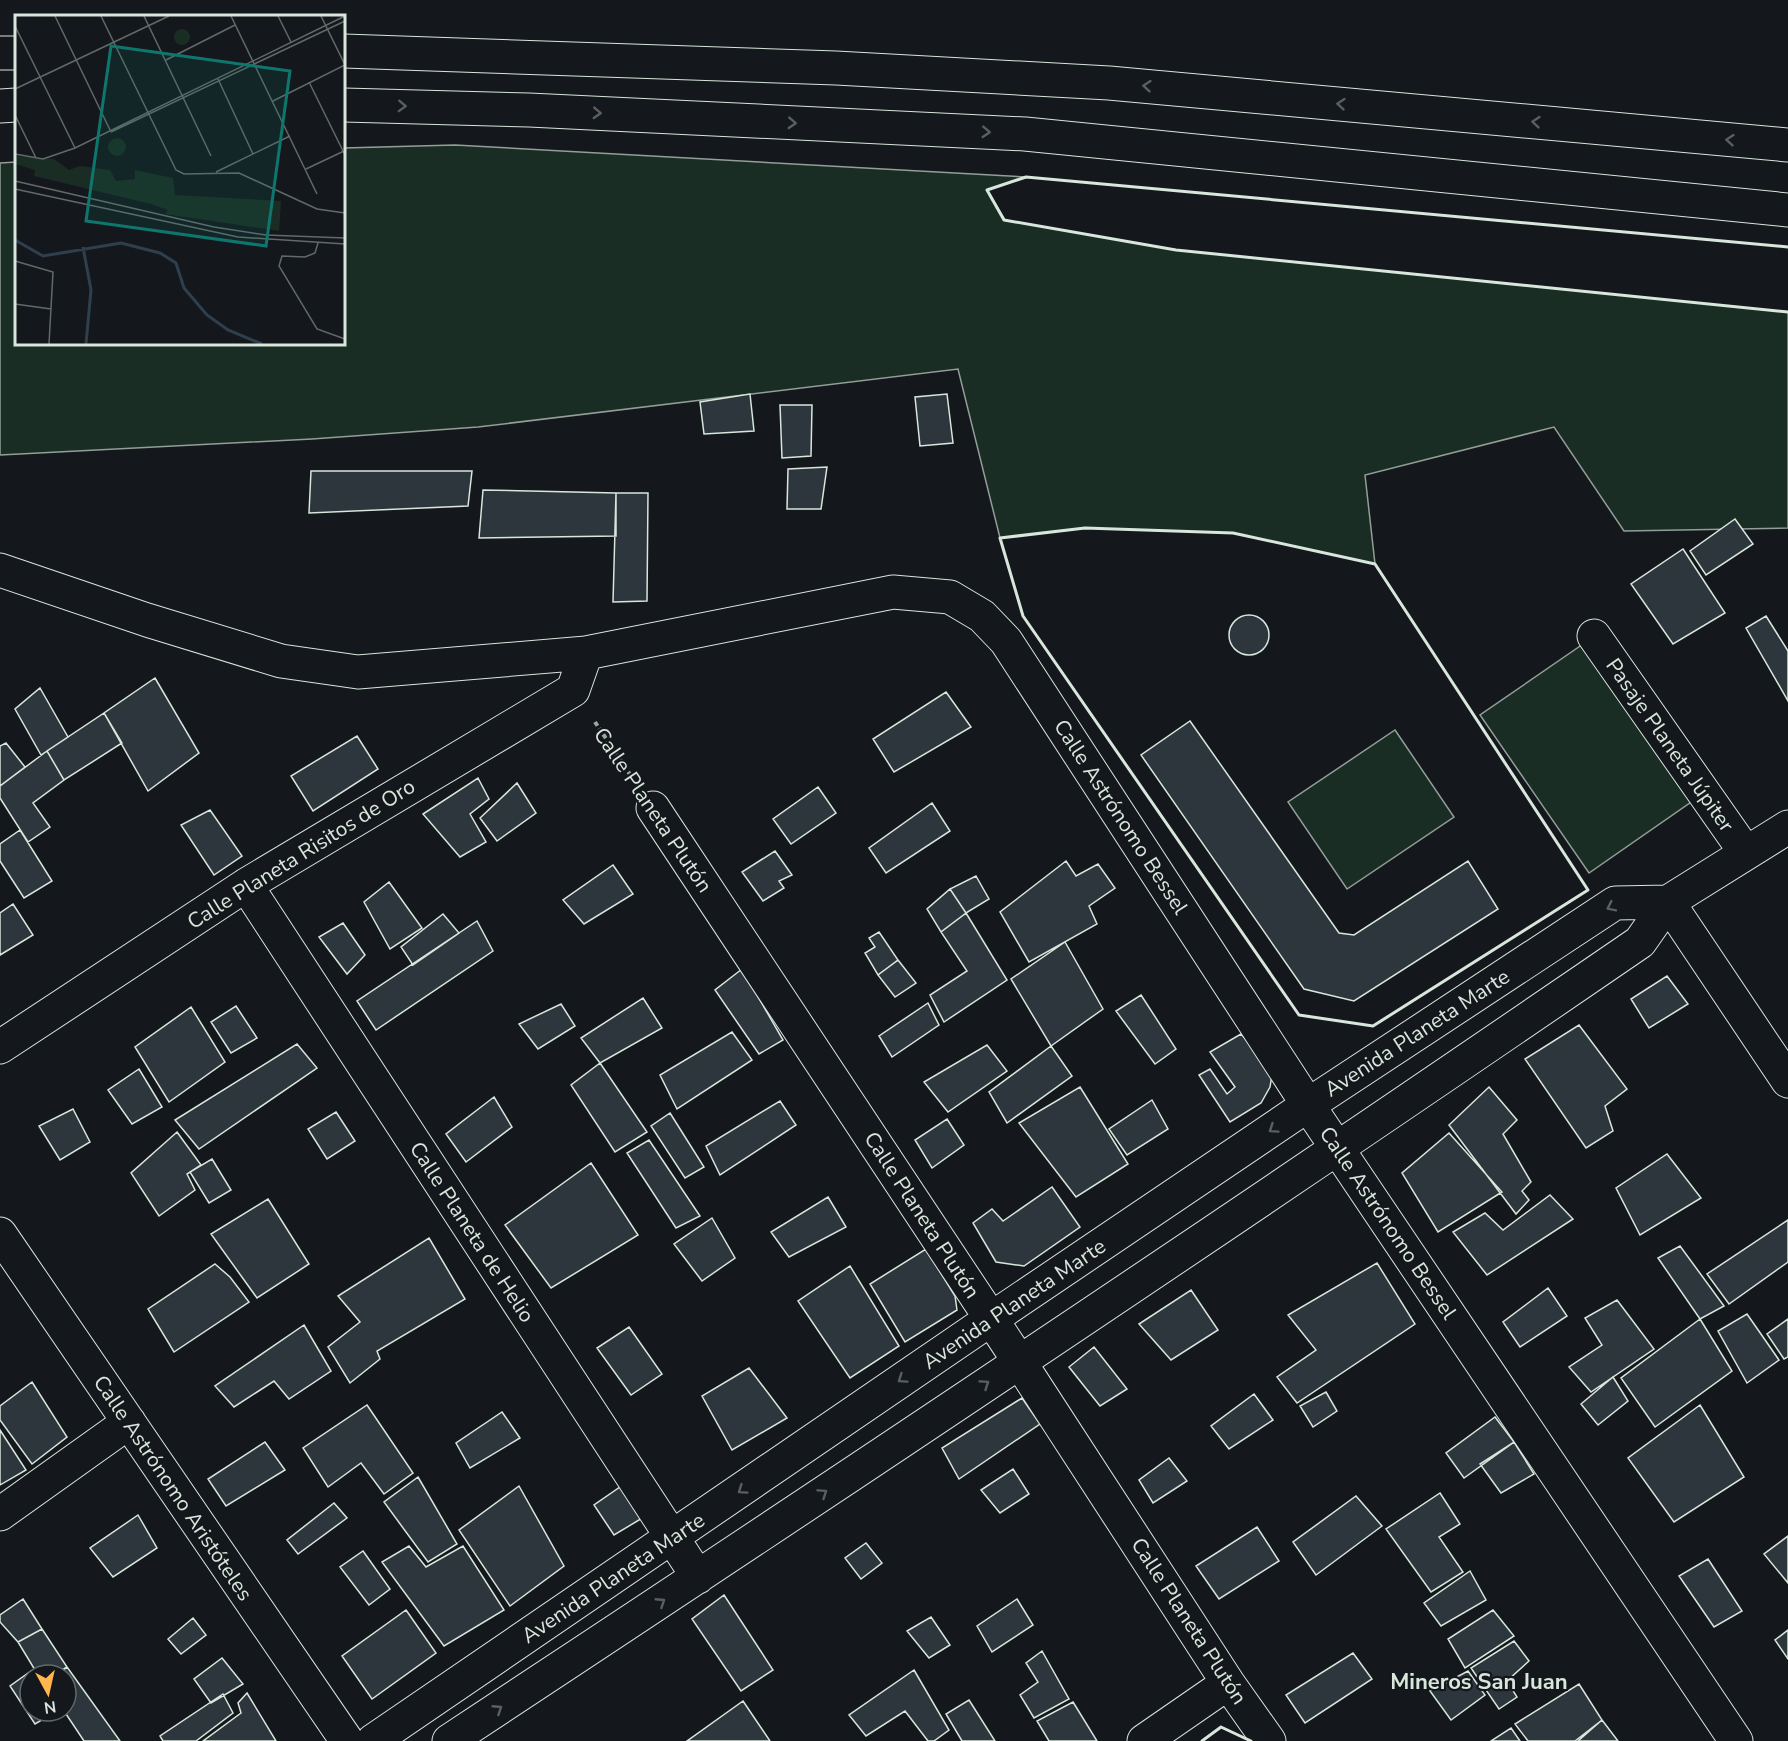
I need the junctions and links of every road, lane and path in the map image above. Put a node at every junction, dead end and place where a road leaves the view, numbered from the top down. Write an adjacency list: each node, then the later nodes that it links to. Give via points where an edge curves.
1 (345, 51): 5 (main road, one-way to 1, via 1109,83 836,68)
2 (15, 105): 4 (main road)
3 (345, 105): 6 (main road, one-way to 6, via 540,110 1024,134)
4 (0, 106)
5 (1788, 145)
6 (1788, 210)
7 (0, 570): 9 (main road, via 281,661 358,672)
8 (1594, 636): 13 (main road, Pasaje Planeta Júpiter)
9 (586, 653): 10 (main road); 18 (main road, Calle Astrónomo Bessel, via 893,592 950,597 982,616 1006,641)
10 (573, 690): 11 (path, Calle Planeta Plutón); 14 (main road, Calle Planeta Risitos de Oro)
11 (653, 808): 21 (main road, Calle Planeta Plutón)
12 (1788, 826): 13 (main road)
13 (1746, 853): 15 (main road)
14 (246, 885): 16 (main road, Calle Planeta Risitos de Oro); 25 (main road, Calle Planeta de Helio)
15 (1668, 902): 17 (main road); 18 (main road, Avenida Planeta Marte, one-way to 18, via 1615,903); 19 (main road, via 1640,942)
16 (0, 1047)
17 (1788, 1081)
18 (1308, 1105): 19 (main road, Calle Astrónomo Bessel); 21 (main road, Avenida Planeta Marte, one-way to 21)
19 (1338, 1149): 22 (main road); 33 (main road, Calle Astrónomo Bessel)
20 (0, 1234): 23 (main road, Calle Astrónomo Aristóteles)
21 (991, 1319): 22 (main road, Calle Planeta Plutón); 25 (main road, Avenida Planeta Marte, one-way to 25)
22 (1019, 1361): 26 (main road, one-way to 22); 27 (main road, Calle Planeta Plutón)
23 (129, 1422): 24 (main road); 28 (main road, Calle Astrónomo Aristóteles)
24 (0, 1514)
25 (672, 1538): 26 (main road, Calle Planeta de Helio); 29 (main road, Avenida Planeta Marte)
26 (698, 1577): 30 (main road, one-way to 26)
27 (1228, 1683): 31 (main road); 32 (main road, Calle Planeta Plutón)
28 (347, 1741)
29 (373, 1741)
30 (449, 1741)
31 (1144, 1741)
32 (1269, 1741)
33 (1736, 1741)

